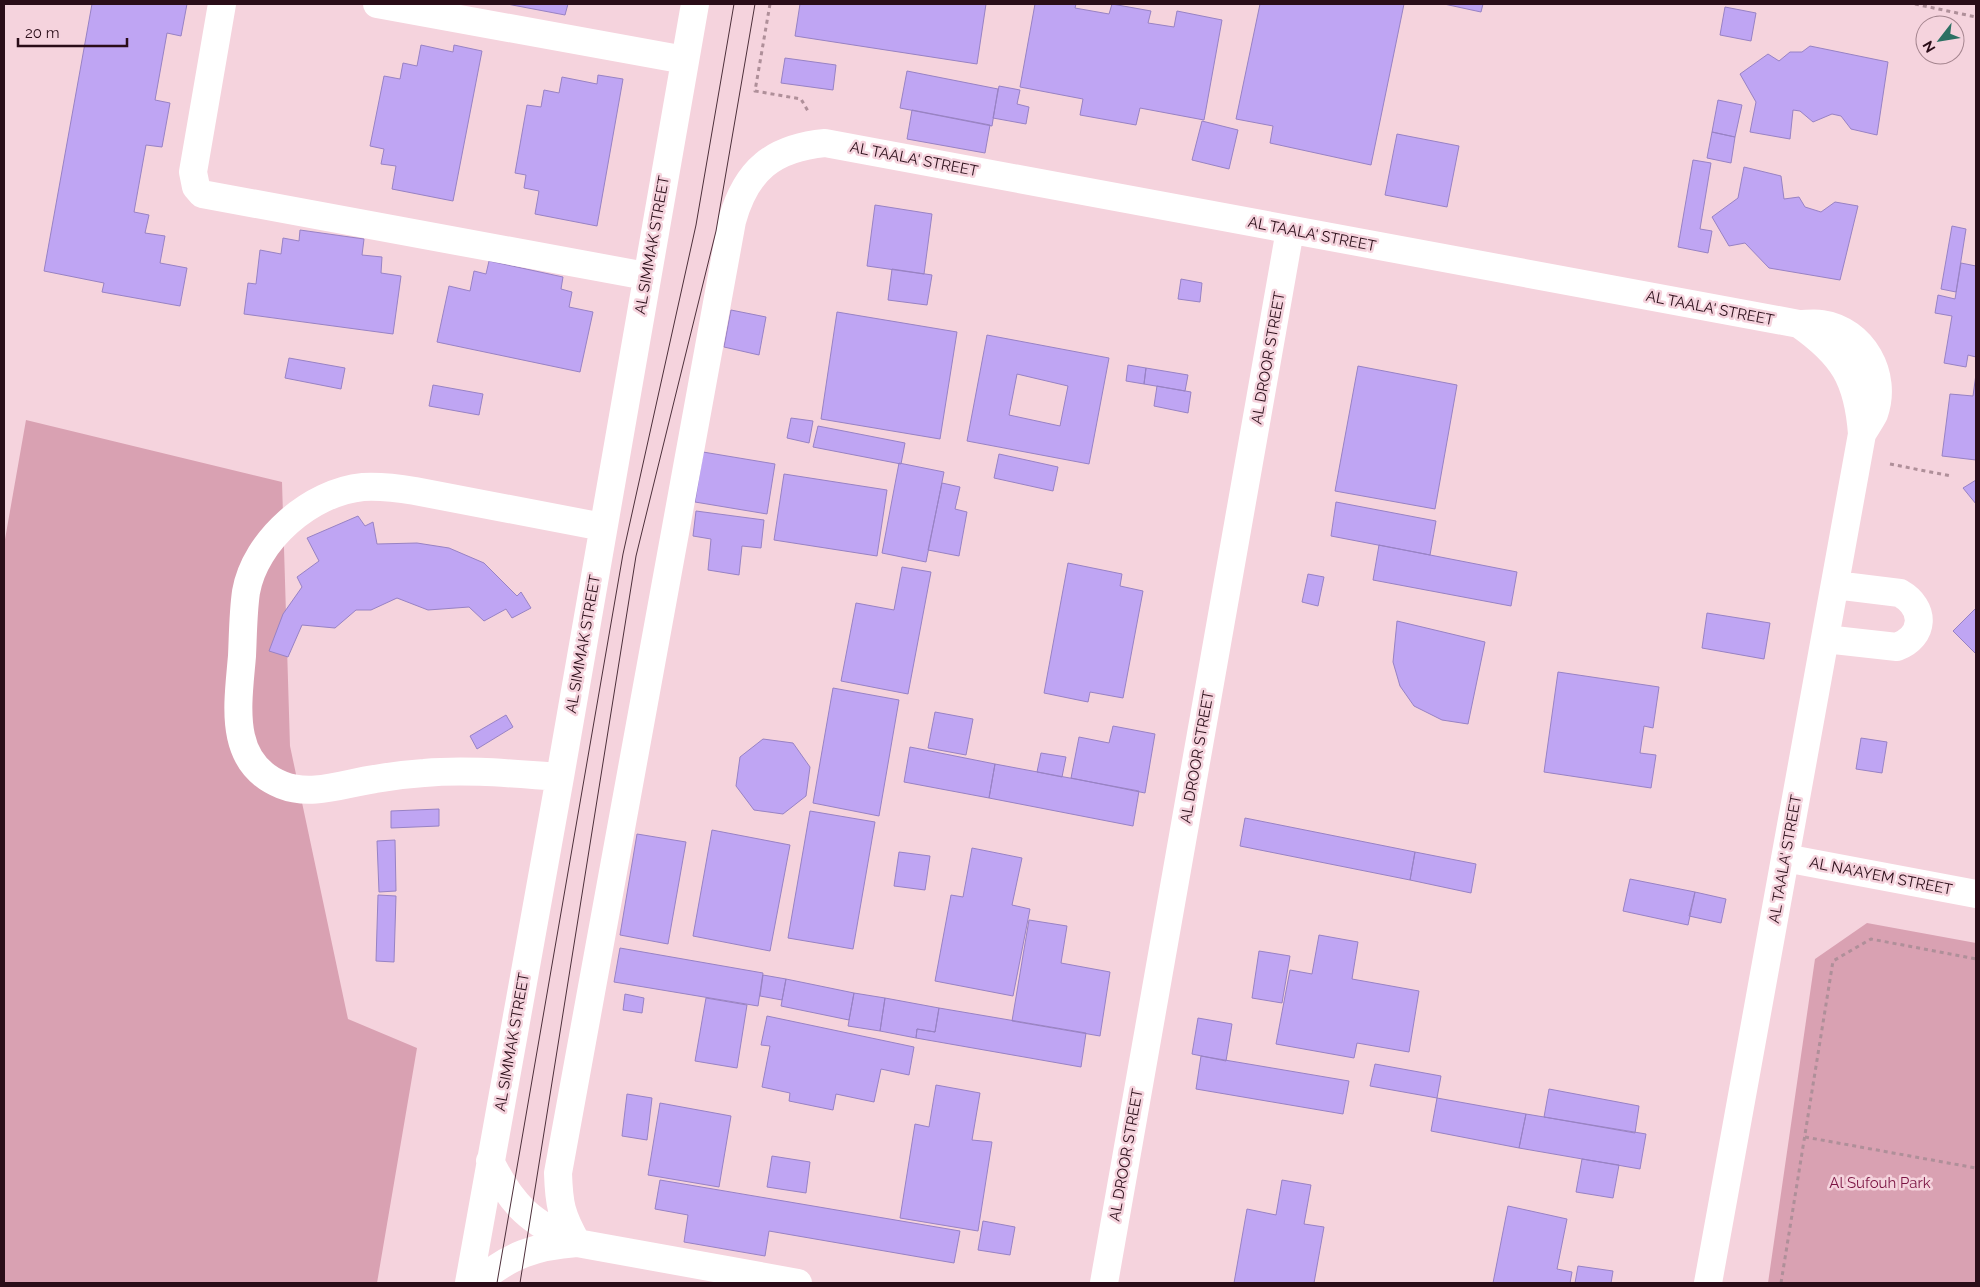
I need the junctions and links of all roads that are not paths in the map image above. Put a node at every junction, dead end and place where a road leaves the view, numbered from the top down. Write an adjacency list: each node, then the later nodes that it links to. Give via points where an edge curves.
1 (222, 4): 6 (street, via 193,172 196,187 202,194)
2 (377, 4): 4 (street)
3 (695, 4): 4 (street, AL SIMMAK STREET)
4 (685, 60): 6 (street, AL SIMMAK STREET)
5 (1290, 230): 8 (street, AL TAALA' STREET, via 1799,324 1822,324 1845,332 1863,347 1875,367 1878,391 1874,414 1860,446); 14 (street, AL TAALA' STREET, via 825,143 803,145 782,152 749,181 738,200 732,221 558,1173 558,1197 564,1221); 18 (street, AL DROOR STREET)
6 (646, 276): 7 (street, AL SIMMAK STREET)
7 (603, 527): 10 (street, AL SIMMAK STREET); 10 (street, via 388,486 361,488 326,498 288,522 270,542 246,591 237,716 240,738 249,758 276,782 304,790 425,773 476,772)
8 (1835, 585): 9 (street, AL TAALA' STREET); 9 (street, via 1900,593 1916,606 1918,627 1910,640 1897,647)
9 (1825, 639): 11 (street, AL TAALA' STREET)
10 (560, 777): 13 (street, AL SIMMAK STREET)
11 (1785, 858): 12 (street, AL NA'AYEM STREET); 19 (street, AL TAALA' STREET)
12 (1976, 894)
13 (490, 1161): 14 (street, via 511,1198 531,1218); 15 (street, AL SIMMAK STREET)
14 (577, 1243): 16 (street, via 550,1245 525,1252 500,1264); 17 (street)
15 (469, 1283)
16 (477, 1283)
17 (798, 1283)
18 (1104, 1283)
19 (1708, 1283)

